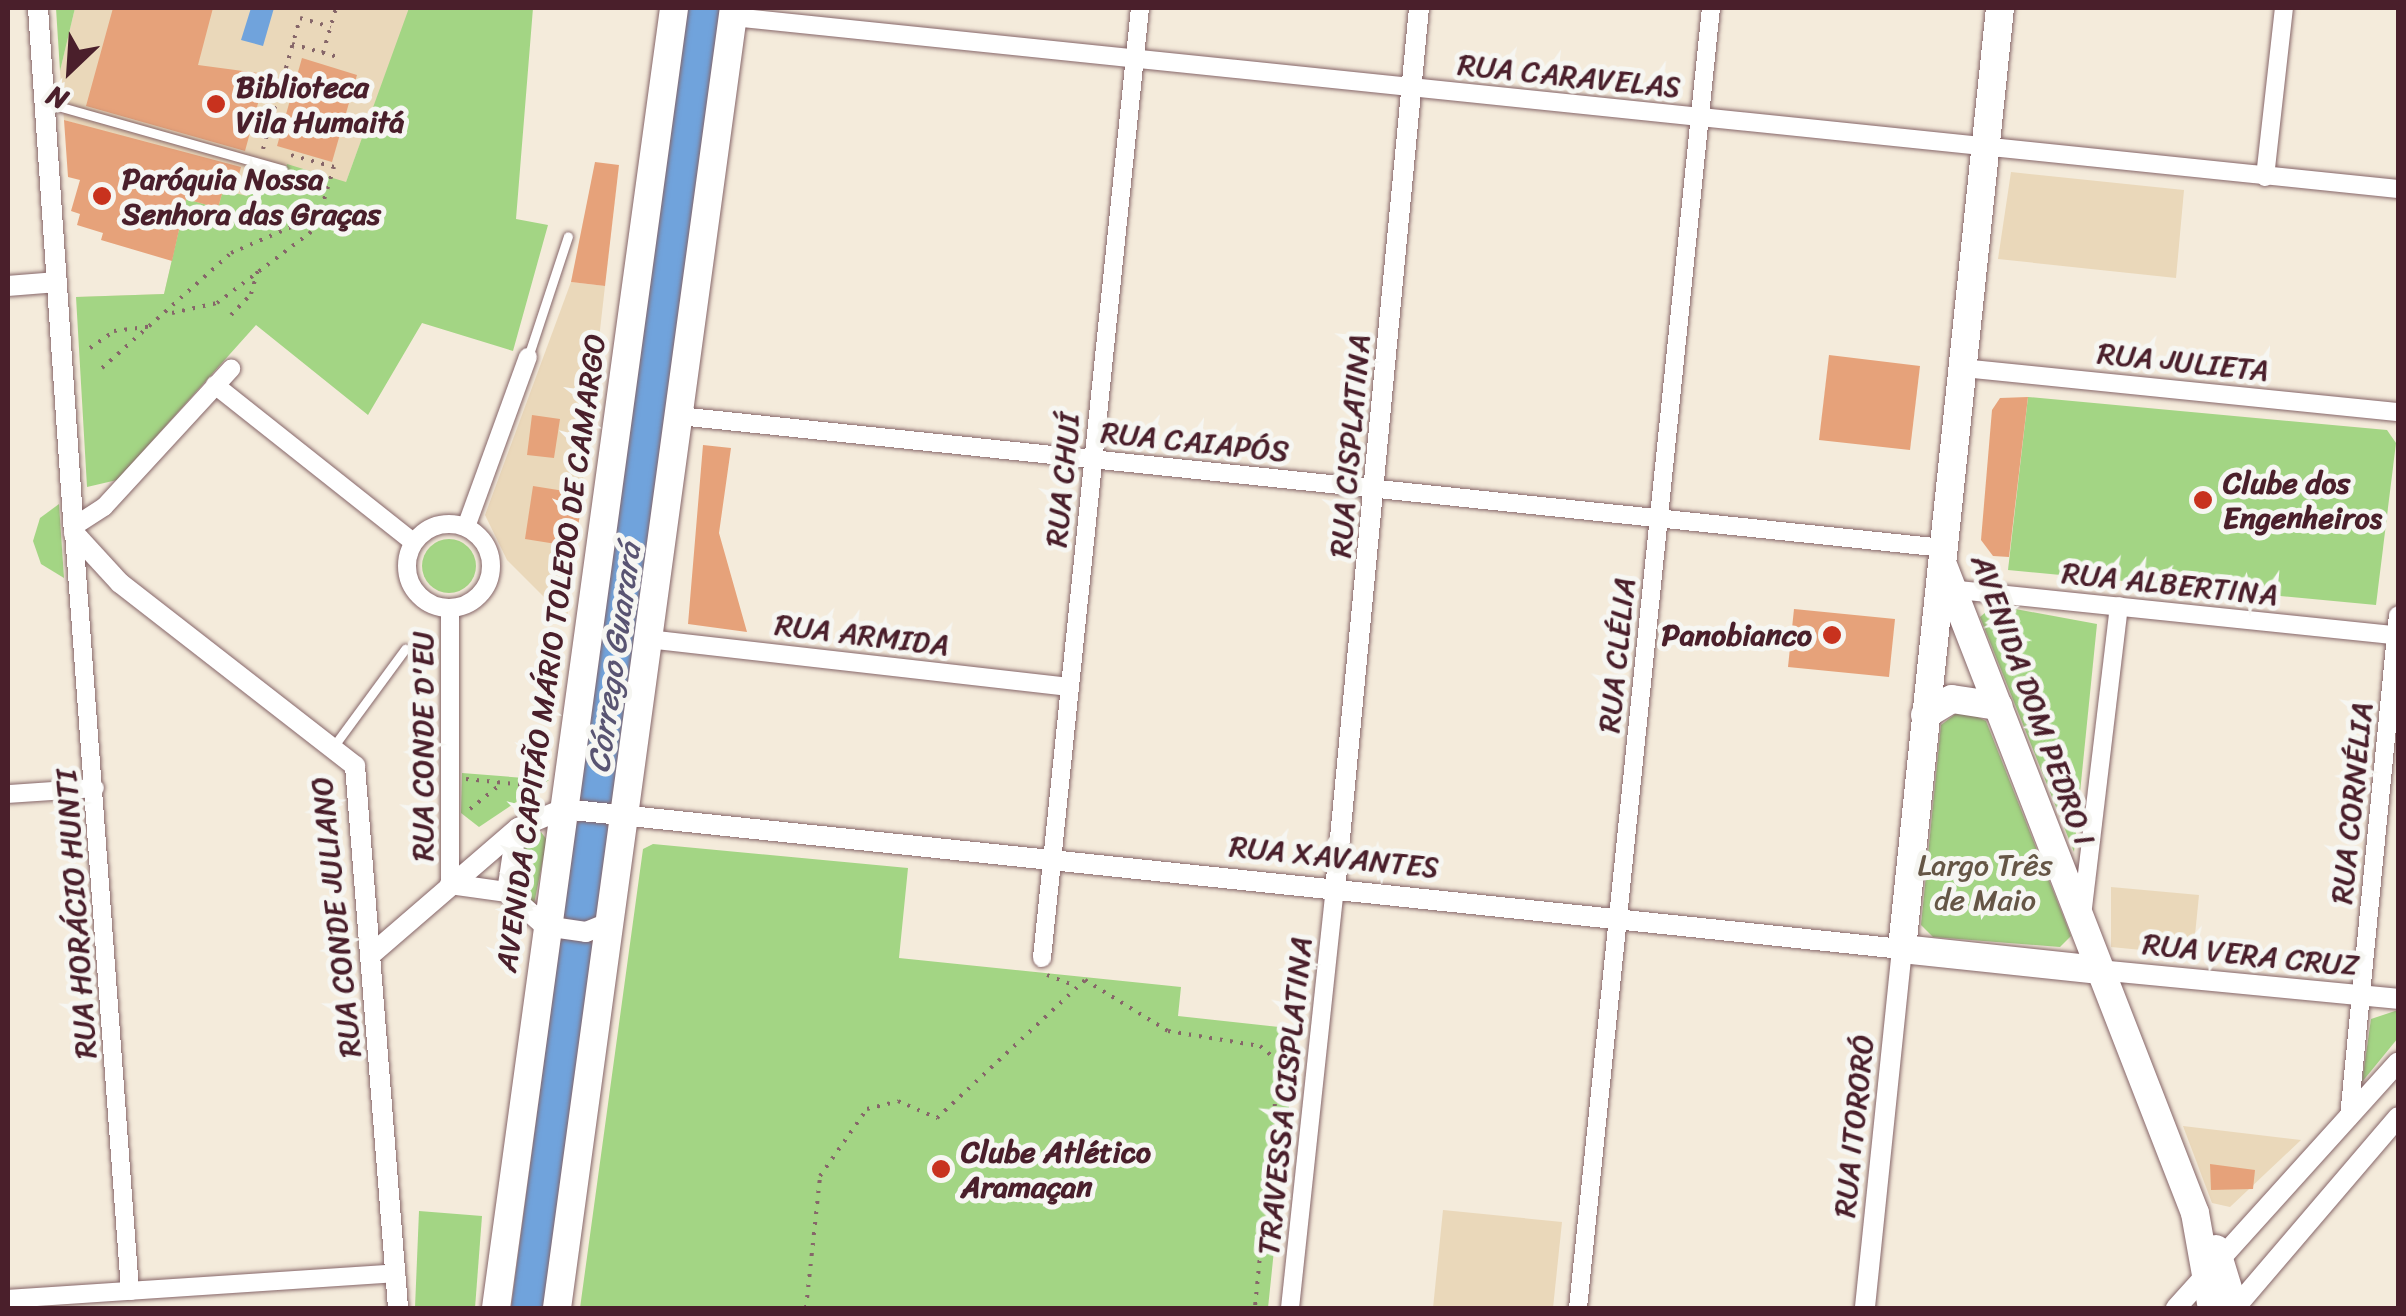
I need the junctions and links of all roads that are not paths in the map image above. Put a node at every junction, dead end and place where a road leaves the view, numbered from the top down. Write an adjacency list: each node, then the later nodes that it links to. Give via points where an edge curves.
1 (38, 8): 11 (street)
2 (674, 8): 45 (main road, AVENIDA CAPITÃO MÁRIO TOLEDO DE CAMARGO)
3 (1140, 8): 9 (street, RUA CHUÍ)
4 (1419, 8): 10 (street, RUA CISPLATINA)
5 (1712, 8): 12 (street, RUA CLÉLIA)
6 (2000, 8): 13 (main road, AVENIDA DOM PEDRO I)
7 (2284, 8): 15 (street)
8 (734, 12): 9 (street, RUA CARAVELAS); 25 (main road)
9 (1134, 59): 10 (street, RUA CARAVELAS); 26 (street, RUA CHUÍ)
10 (1410, 88): 12 (street, RUA CARAVELAS); 27 (street, RUA CISPLATINA)
11 (44, 102): 14 (lane); 18 (street)
12 (1700, 118): 13 (street, RUA CARAVELAS); 28 (street, RUA CLÉLIA)
13 (1986, 147): 15 (street, RUA CARAVELAS); 21 (main road, AVENIDA DOM PEDRO I)
14 (283, 170)
15 (2265, 177): 16 (street, RUA CARAVELAS)
16 (2398, 189)
17 (568, 236): 20 (lane)
18 (57, 282): 19 (street); 30 (street)
19 (8, 286)
20 (528, 356): 29 (street)
21 (1963, 368): 24 (street, RUA JULIETA); 32 (main road, AVENIDA DOM PEDRO I)
22 (231, 369): 23 (street)
23 (215, 385): 30 (street, via 104,507); 31 (street)
24 (2398, 412)
25 (678, 416): 26 (street, RUA CAIAPÓS); 37 (main road)
26 (1093, 459): 27 (street, RUA CAIAPÓS); 39 (street, RUA CHUÍ)
27 (1378, 488): 28 (street, RUA CAIAPÓS); 50 (street, RUA CISPLATINA)
28 (1659, 518): 32 (street, RUA CAIAPÓS); 52 (street, RUA CLÉLIA)
29 (466, 527): 31 (street, via 431,527); 34 (street, via 483,541 490,574 472,602)
30 (74, 530): 42 (street, RUA CONDE JULIANO, via 120,583); 43 (street, RUA HORÁCIO HUNTI)
31 (413, 542): 34 (street, via 406,561 414,591)
32 (1944, 572): 33 (street, RUA ALBERTINA); 40 (main road, AVENIDA DOM PEDRO I); 41 (main road)
33 (2119, 606): 36 (street, RUA ALBERTINA); 53 (street)
34 (450, 608): 49 (street, RUA CONDE D'EU)
35 (2398, 614): 36 (street, RUA CORNÉLIA)
36 (2396, 635): 60 (street, RUA CORNÉLIA)
37 (648, 639): 39 (street, RUA ARMIDA); 46 (main road)
38 (405, 649): 42 (lane)
39 (1069, 687): 48 (street, RUA CHUÍ)
40 (1998, 706): 41 (main road, via 1952,700); 53 (main road, AVENIDA DOM PEDRO I)
41 (1925, 714): 56 (main road)
42 (336, 743): 57 (street, RUA CONDE JULIANO, via 360,784)
43 (94, 788): 44 (street); 67 (street, RUA HORÁCIO HUNTI)
44 (8, 794)
45 (569, 803): 46 (street, RUA XAVANTES); 47 (street); 54 (main road, AVENIDA CAPITÃO MÁRIO TOLEDO DE CAMARGO)
46 (613, 814): 48 (street, RUA XAVANTES); 55 (main road)
47 (518, 828): 49 (street); 51 (street)
48 (1051, 860): 50 (street, RUA XAVANTES); 58 (street, RUA CHUÍ)
49 (450, 884): 51 (street); 57 (street)
50 (1335, 890): 52 (street, RUA XAVANTES); 72 (street, TRAVESSA CISPLATINA)
51 (508, 892): 54 (street)
52 (1618, 919): 56 (street, RUA XAVANTES); 73 (street, RUA CLÉLIA)
53 (2080, 922): 59 (main road, AVENIDA DOM PEDRO I)
54 (551, 927): 55 (street); 70 (main road, AVENIDA CAPITÃO MÁRIO TOLEDO DE CAMARGO)
55 (596, 928): 71 (main road)
56 (1902, 949): 59 (main road, RUA XAVANTES); 74 (street, RUA ITORORÓ)
57 (373, 953): 66 (street, RUA CONDE JULIANO)
58 (1042, 958)
59 (2098, 970): 60 (street, RUA VERA CRUZ); 65 (main road, AVENIDA DOM PEDRO I)
60 (2360, 996): 61 (street, RUA VERA CRUZ); 63 (street, RUA CORNÉLIA)
61 (2398, 999)
62 (2398, 1062): 63 (street)
63 (2349, 1117): 65 (street)
64 (2398, 1117): 77 (street)
65 (2215, 1263): 75 (street); 76 (main road, AVENIDA DOM PEDRO I); 77 (main road, AVENIDA DOM PEDRO I)
66 (396, 1273): 67 (street); 69 (street, RUA CONDE JULIANO)
67 (130, 1291): 68 (street)
68 (8, 1299)
69 (398, 1308)
70 (496, 1308)
71 (557, 1308)
72 (1290, 1308)
73 (1578, 1308)
74 (1865, 1308)
75 (2176, 1308)
76 (2212, 1308)
77 (2234, 1308)

